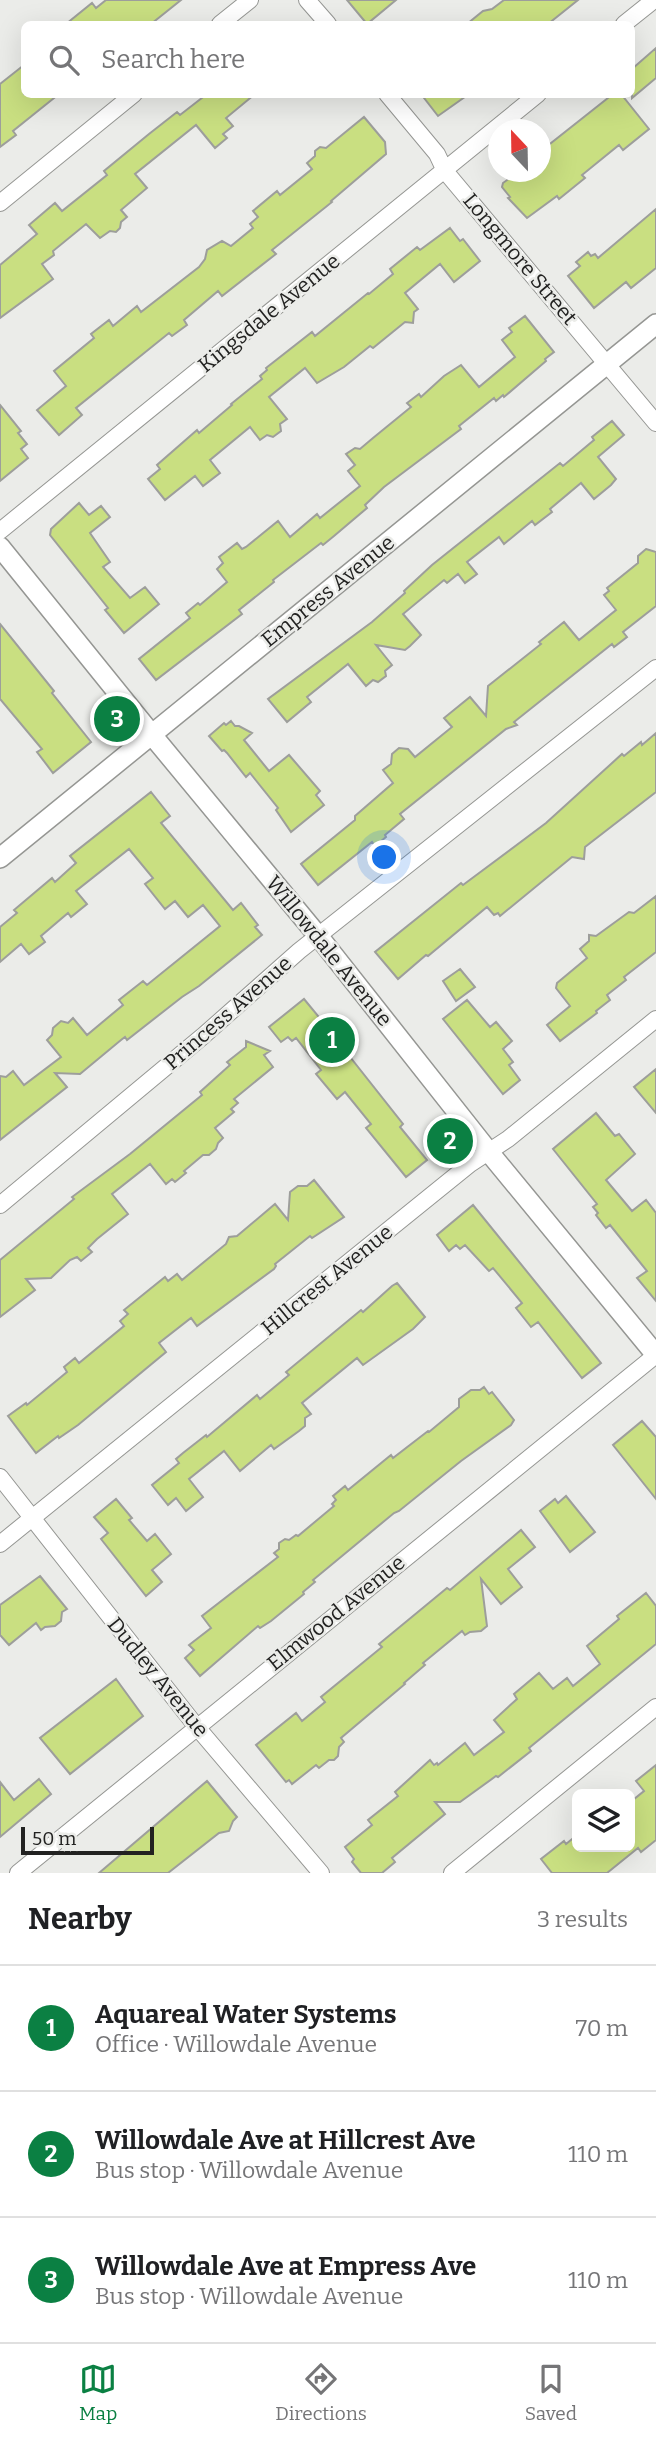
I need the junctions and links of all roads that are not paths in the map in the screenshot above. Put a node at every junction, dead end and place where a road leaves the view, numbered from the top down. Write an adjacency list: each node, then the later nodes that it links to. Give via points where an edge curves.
1 (250, 0): 4 (street)
2 (307, 0): 5 (street)
3 (654, 0): 6 (street)
4 (224, 21)
5 (325, 21)
6 (628, 21)
7 (129, 98): 11 (street)
8 (390, 98): 10 (street, Longmore Street, via 437,154)
9 (533, 98): 10 (street, Kingsdale Avenue)
10 (445, 171): 13 (street, Longmore Street); 15 (street, Kingsdale Avenue)
11 (0, 203)
12 (656, 324): 13 (street, Empress Avenue)
13 (608, 363): 14 (street, Longmore Street); 18 (street, Empress Avenue)
14 (656, 423)
15 (0, 531)
16 (0, 547): 18 (street, Willowdale Avenue)
17 (656, 668): 20 (street, Princess Avenue)
18 (152, 735): 19 (street, Empress Avenue); 20 (street, Willowdale Avenue)
19 (0, 858)
20 (319, 937): 22 (street, Willowdale Avenue); 23 (street, Princess Avenue)
21 (656, 1019): 22 (street, Hillcrest Avenue)
22 (488, 1151): 24 (street, Willowdale Avenue); 26 (street, Hillcrest Avenue)
23 (0, 1205)
24 (656, 1355): 29 (street, Elmwood Avenue)
25 (0, 1477): 26 (street, Dudley Avenue)
26 (32, 1517): 27 (street, Hillcrest Avenue); 29 (street, Dudley Avenue)
27 (0, 1544)
28 (656, 1707): 32 (street)
29 (196, 1726): 30 (street, Elmwood Avenue); 31 (street, Dudley Avenue)
30 (18, 1873)
31 (321, 1873)
32 (452, 1873)

